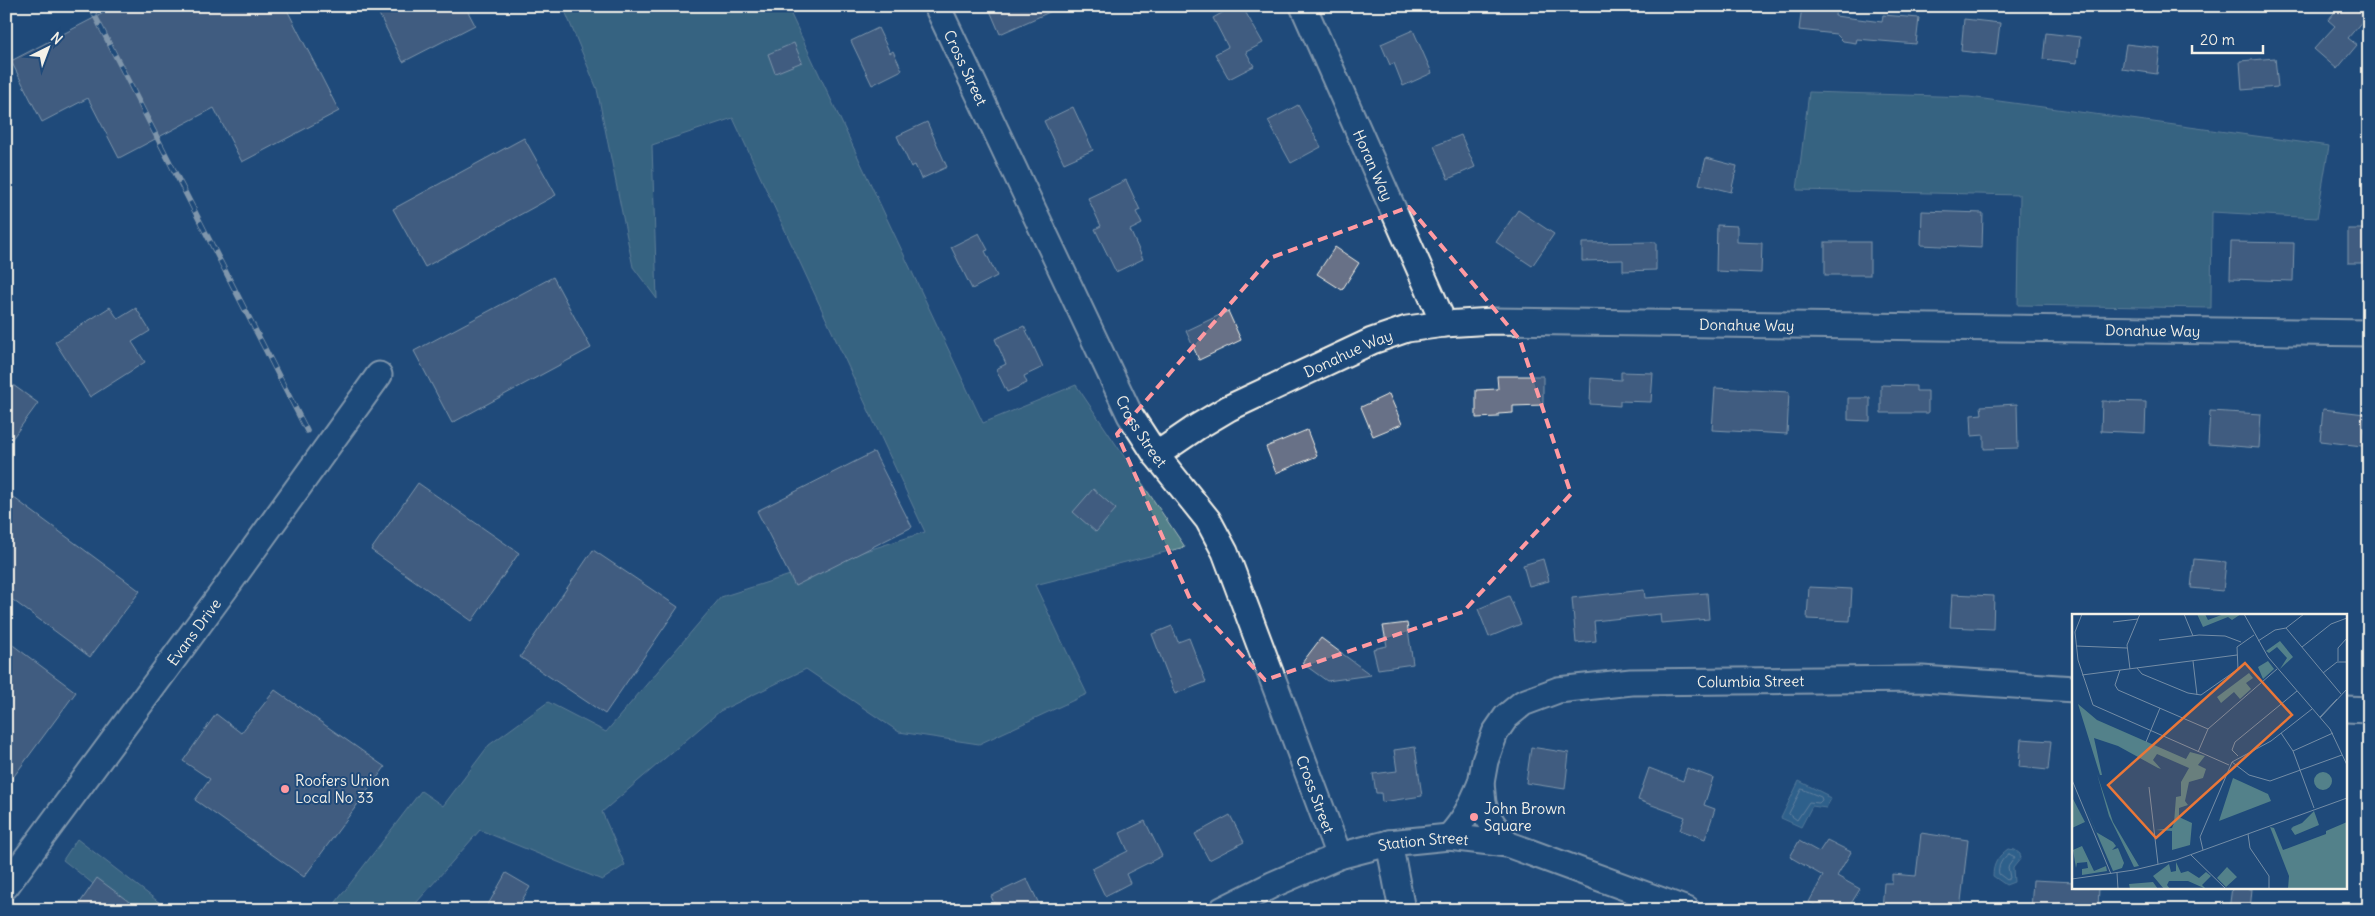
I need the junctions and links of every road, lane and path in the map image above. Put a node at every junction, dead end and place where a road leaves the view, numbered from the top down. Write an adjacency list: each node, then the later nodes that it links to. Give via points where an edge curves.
1 (937, 6): 6 (street, Cross Street, via 1108,372)
2 (1303, 6): 3 (street, Horan Way)
3 (1444, 324): 4 (street, Donahue Way, via 1493,321); 6 (street, Donahue Way, via 1407,329 1372,341 1229,408)
4 (2369, 333)
5 (379, 375): 15 (street, Evans Drive)
6 (1156, 455): 14 (street, Cross Street, via 1208,520 1225,552)
7 (2072, 689): 10 (street, Columbia Street, via 1922,679 1631,682 1558,690 1523,703 1506,717 1495,733)
8 (2348, 708): 9 (street)
9 (2369, 710)
10 (1481, 783): 11 (street, Columbia Street, via 1470,811); 13 (street, Columbia Street, via 1487,816)
11 (1449, 837): 12 (street, Station Street); 13 (street, Station Street)
12 (1389, 843): 14 (street, Station Street); 17 (street)
13 (1507, 844): 18 (street, Station Street)
14 (1339, 856): 16 (street, Station Street)
15 (6, 886)
16 (1222, 910)
17 (1402, 910)
18 (1687, 910)

